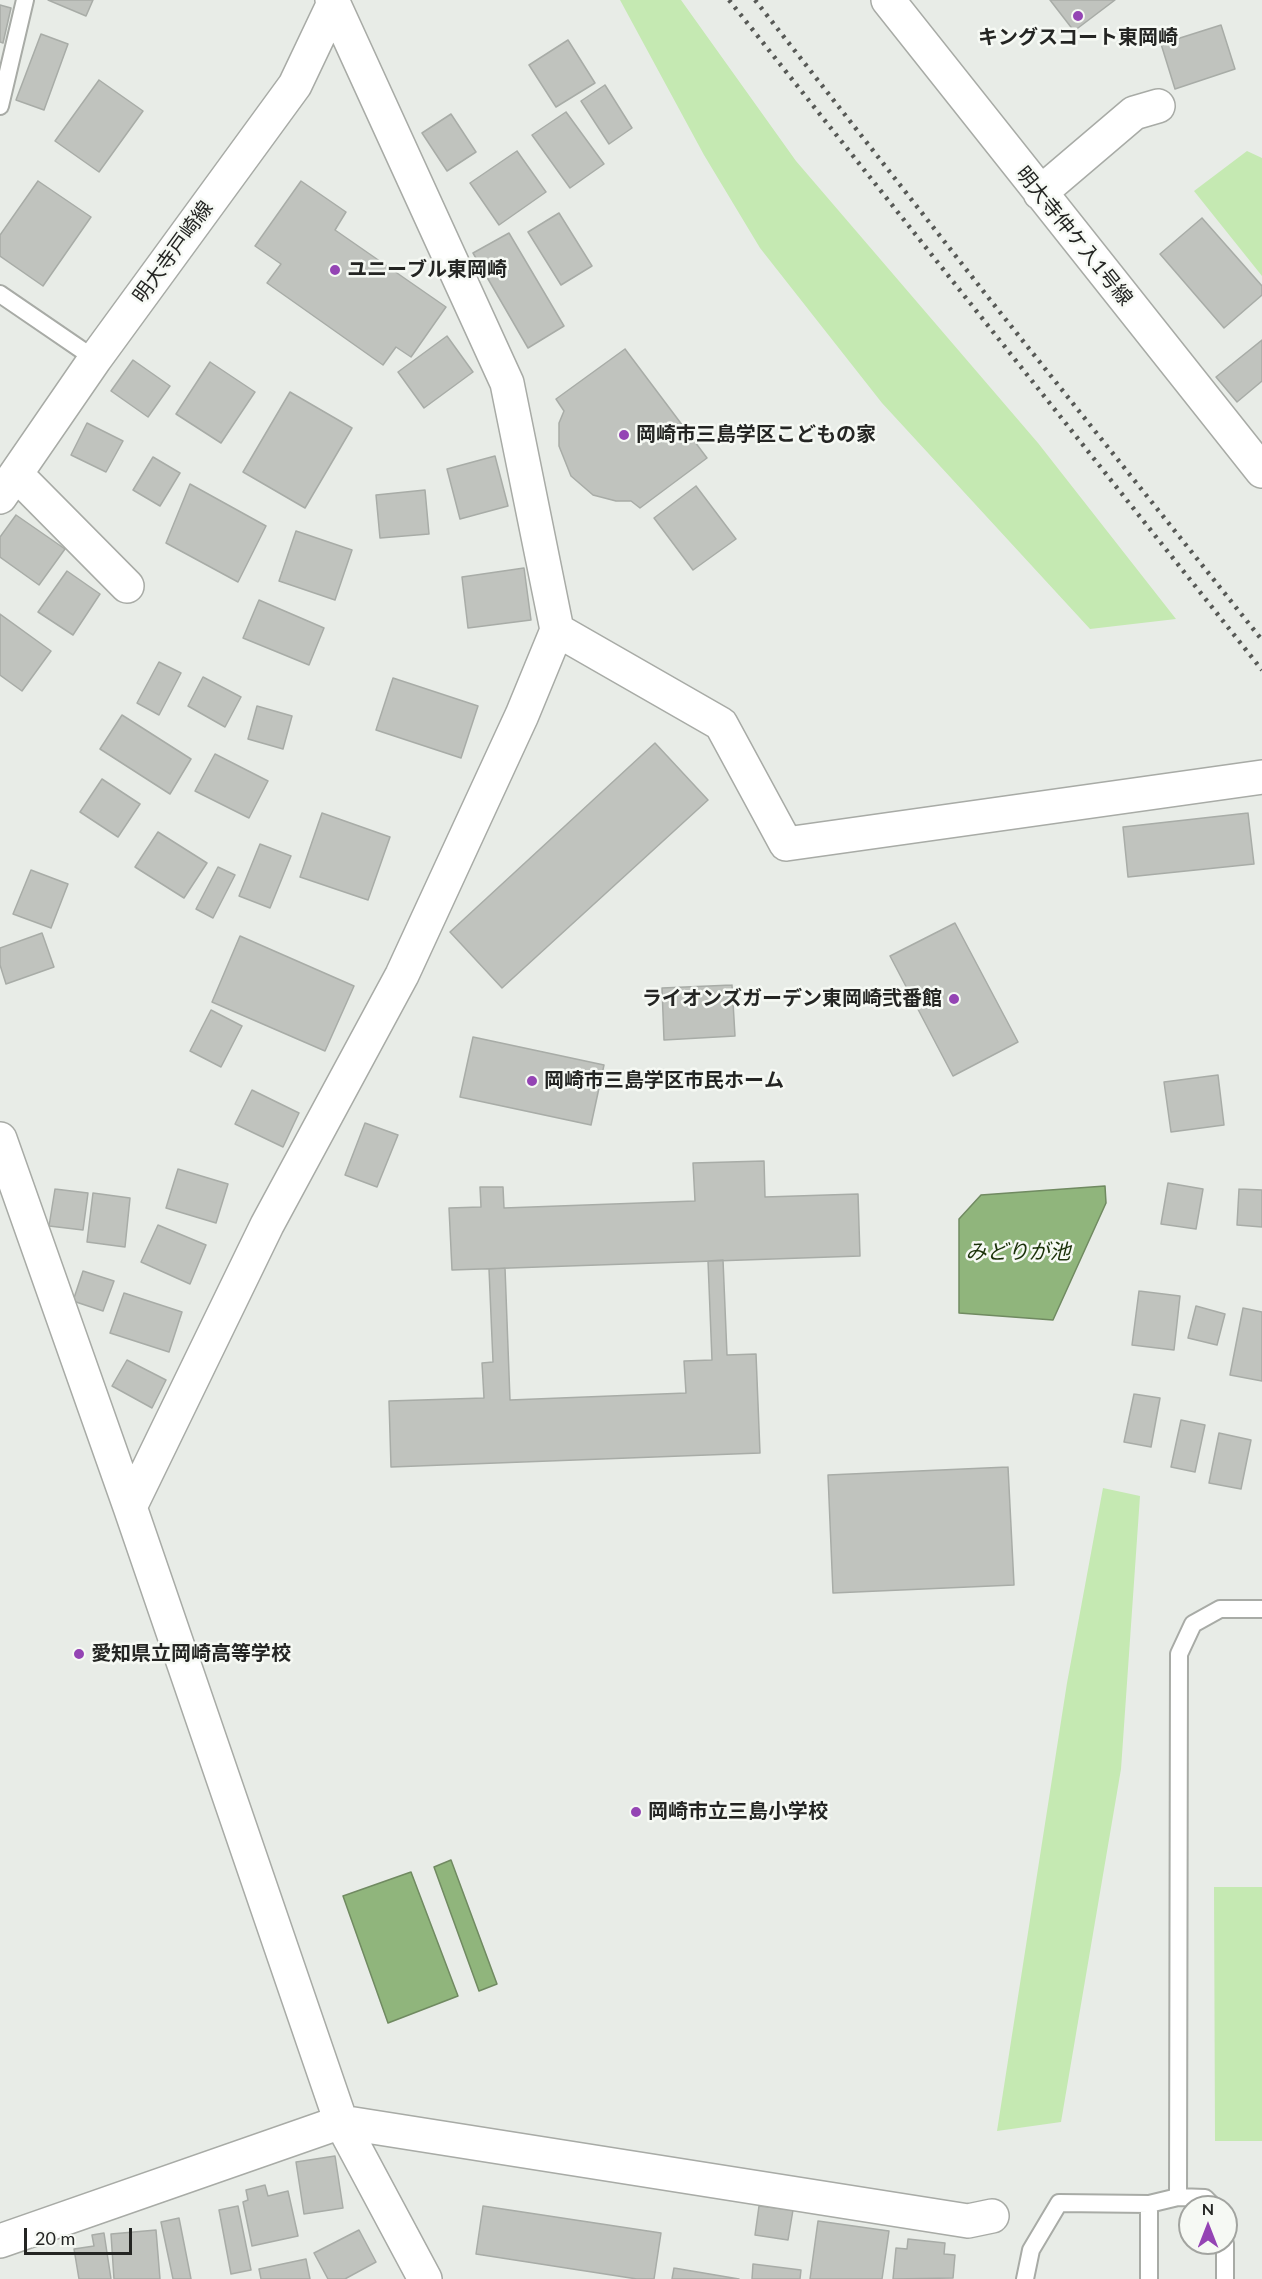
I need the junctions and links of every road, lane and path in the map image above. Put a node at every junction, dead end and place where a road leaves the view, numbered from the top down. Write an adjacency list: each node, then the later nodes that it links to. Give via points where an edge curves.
1 (25, 0): 4 (lane)
2 (888, 0): 6 (street, 明大寺仲ケ入1号線)
3 (332, 2): 8 (street, 明大寺戸崎線, via 295,85); 12 (street, via 507,382)
4 (0, 106)
5 (1158, 106): 6 (street, via 1134,113)
6 (1040, 193): 9 (street, 明大寺仲ケ入1号線)
7 (0, 294): 8 (lane)
8 (95, 359): 10 (street, 明大寺戸崎線)
9 (1262, 471)
10 (8, 486): 11 (street)
11 (127, 586)
12 (556, 630): 13 (street, via 721,724 786,844); 15 (street, via 522,715 402,975 267,1225)
13 (1262, 777)
14 (0, 1139): 15 (street)
15 (130, 1507): 17 (street)
16 (1262, 1609): 18 (lane, via 1220,1609 1193,1624 1179,1654)
17 (341, 2122): 21 (street, via 968,2221); 22 (street); 24 (street)
18 (1178, 2195)
19 (1178, 2197): 20 (lane)
20 (1149, 2204): 25 (lane, via 1059,2203 1031,2250); 26 (lane)
21 (992, 2216)
22 (0, 2241)
23 (1225, 2255): 27 (lane)
24 (425, 2279)
25 (1025, 2279)
26 (1149, 2279)
27 (1225, 2279)

